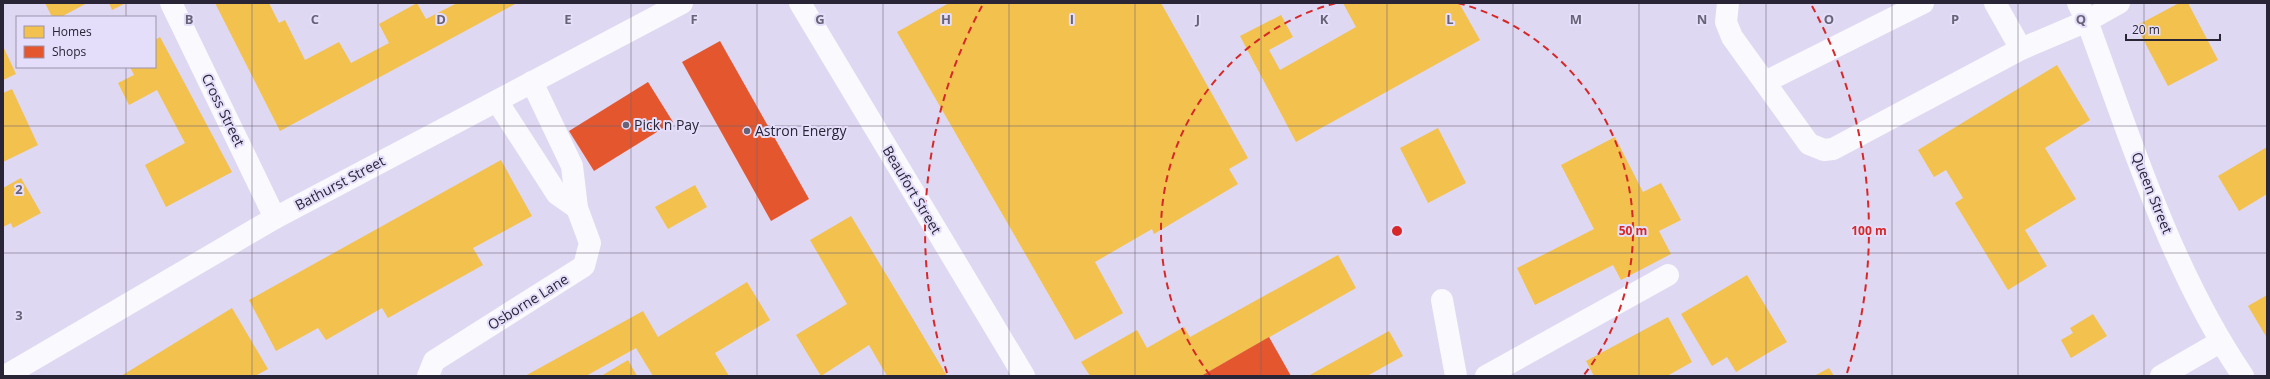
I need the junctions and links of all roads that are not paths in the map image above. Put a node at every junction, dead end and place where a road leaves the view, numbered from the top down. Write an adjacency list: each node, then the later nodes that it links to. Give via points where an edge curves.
1 (171, 3): 14 (street, Cross Street)
2 (682, 3): 10 (street, Bathurst Street)
3 (800, 3): 20 (street, Beaufort Street)
4 (1728, 3): 11 (street, via 1726,22 1732,36)
5 (1923, 3): 11 (street)
6 (1995, 3): 9 (street)
7 (2119, 3): 8 (street)
8 (2083, 12): 9 (street); 17 (street, Queen Street, via 2158,214)
9 (2022, 49): 11 (street, via 1833,149 1824,150 1809,144)
10 (532, 82): 12 (street, Bathurst Street); 13 (street, Osborne Lane, via 572,166)
11 (1765, 82)
12 (497, 101): 13 (street, via 557,194); 14 (street, Bathurst Street)
13 (577, 208): 19 (street, Osborne Lane, via 590,243 584,266 434,361)
14 (275, 218): 18 (street, Bathurst Street)
15 (1668, 275): 22 (street)
16 (1442, 300): 21 (street)
17 (2220, 342): 23 (street); 24 (street, Queen Street)
18 (5, 376)
19 (428, 376)
20 (1024, 376)
21 (1456, 376)
22 (1486, 376)
23 (2161, 376)
24 (2243, 376)

